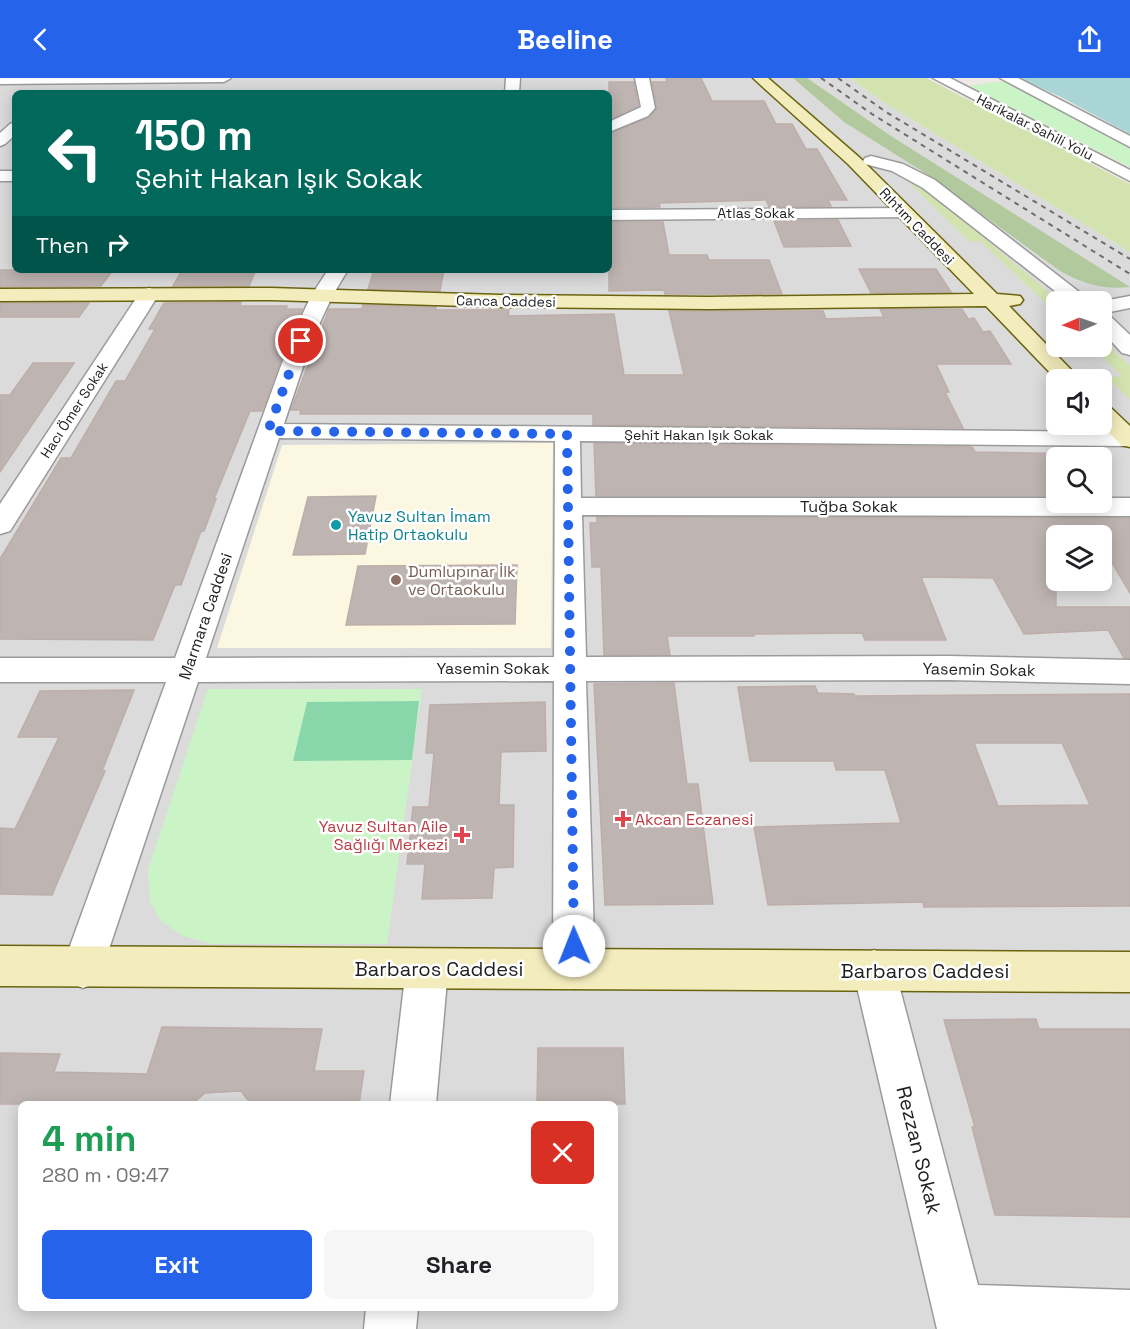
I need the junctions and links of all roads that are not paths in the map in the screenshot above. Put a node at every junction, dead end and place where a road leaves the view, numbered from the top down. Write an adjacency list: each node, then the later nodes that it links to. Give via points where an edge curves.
1 (224, 78): 8 (street)
2 (642, 78): 11 (street, via 648,108)
3 (760, 78): 15 (main road, Rıhtım Caddesi)
4 (779, 78): 15 (main road, Rıhtım Caddesi)
5 (940, 78): 17 (street, Harikalar Sahili Yolu)
6 (950, 78): 16 (street, Harikalar Sahili Yolu)
7 (1007, 78): 14 (street)
8 (70, 79): 9 (street); 10 (street)
9 (0, 80)
10 (57, 90)
11 (612, 126)
12 (12, 128): 13 (street)
13 (0, 141)
14 (1130, 142)
15 (862, 161): 18 (main road, Rıhtım Caddesi); 21 (street, Rıhtım Caddesi, via 897,167 929,184)
16 (1130, 170)
17 (1130, 176)
18 (913, 213): 19 (street, Atlas Sokak); 25 (main road, Rıhtım Caddesi); 26 (main road, Rıhtım Caddesi)
19 (612, 215)
20 (336, 273): 24 (street, Marmara Caddesi)
21 (1068, 291)
22 (149, 294): 23 (main road, Canca Caddesi); 24 (main road, Canca Caddesi); 42 (street, Hacı Ömer Sokak)
23 (0, 295)
24 (321, 296): 26 (main road, Canca Caddesi, via 500,302); 37 (street, Marmara Caddesi)
25 (1013, 300): 26 (main road, Canca Caddesi); 30 (main road, Rıhtım Caddesi)
26 (991, 301): 33 (main road, Rıhtım Caddesi)
27 (1130, 302): 28 (street)
28 (1112, 305)
29 (1112, 329): 31 (street)
30 (1046, 332)
31 (1130, 348)
32 (1072, 357): 34 (main road)
33 (1059, 369)
34 (1083, 369)
35 (1112, 403): 38 (main road)
36 (1112, 419): 38 (main road)
37 (268, 431): 39 (street, Şehit Hakan Işık Sokak); 45 (street, Marmara Caddesi)
38 (1130, 431): 39 (street, Şehit Hakan Işık Sokak)
39 (567, 434): 40 (street)
40 (568, 506): 41 (street, Tuğba Sokak); 43 (street)
41 (1130, 507)
42 (0, 525)
43 (569, 668): 45 (street, Yasemin Sokak); 46 (street, Yasemin Sokak); 50 (street)
44 (0, 670): 45 (street, Yasemin Sokak)
45 (186, 670): 48 (street, Marmara Caddesi)
46 (1130, 672)
47 (0, 966): 48 (main road, Barbaros Caddesi)
48 (83, 968): 49 (main road, Barbaros Caddesi)
49 (427, 969): 50 (main road, Barbaros Caddesi); 53 (street)
50 (574, 969): 51 (main road, Barbaros Caddesi)
51 (874, 970): 52 (main road, Barbaros Caddesi); 56 (street, Rezzan Sokak)
52 (1130, 972)
53 (413, 1101)
54 (392, 1311): 57 (street)
55 (1130, 1316): 56 (street)
56 (961, 1320)
57 (390, 1329)

